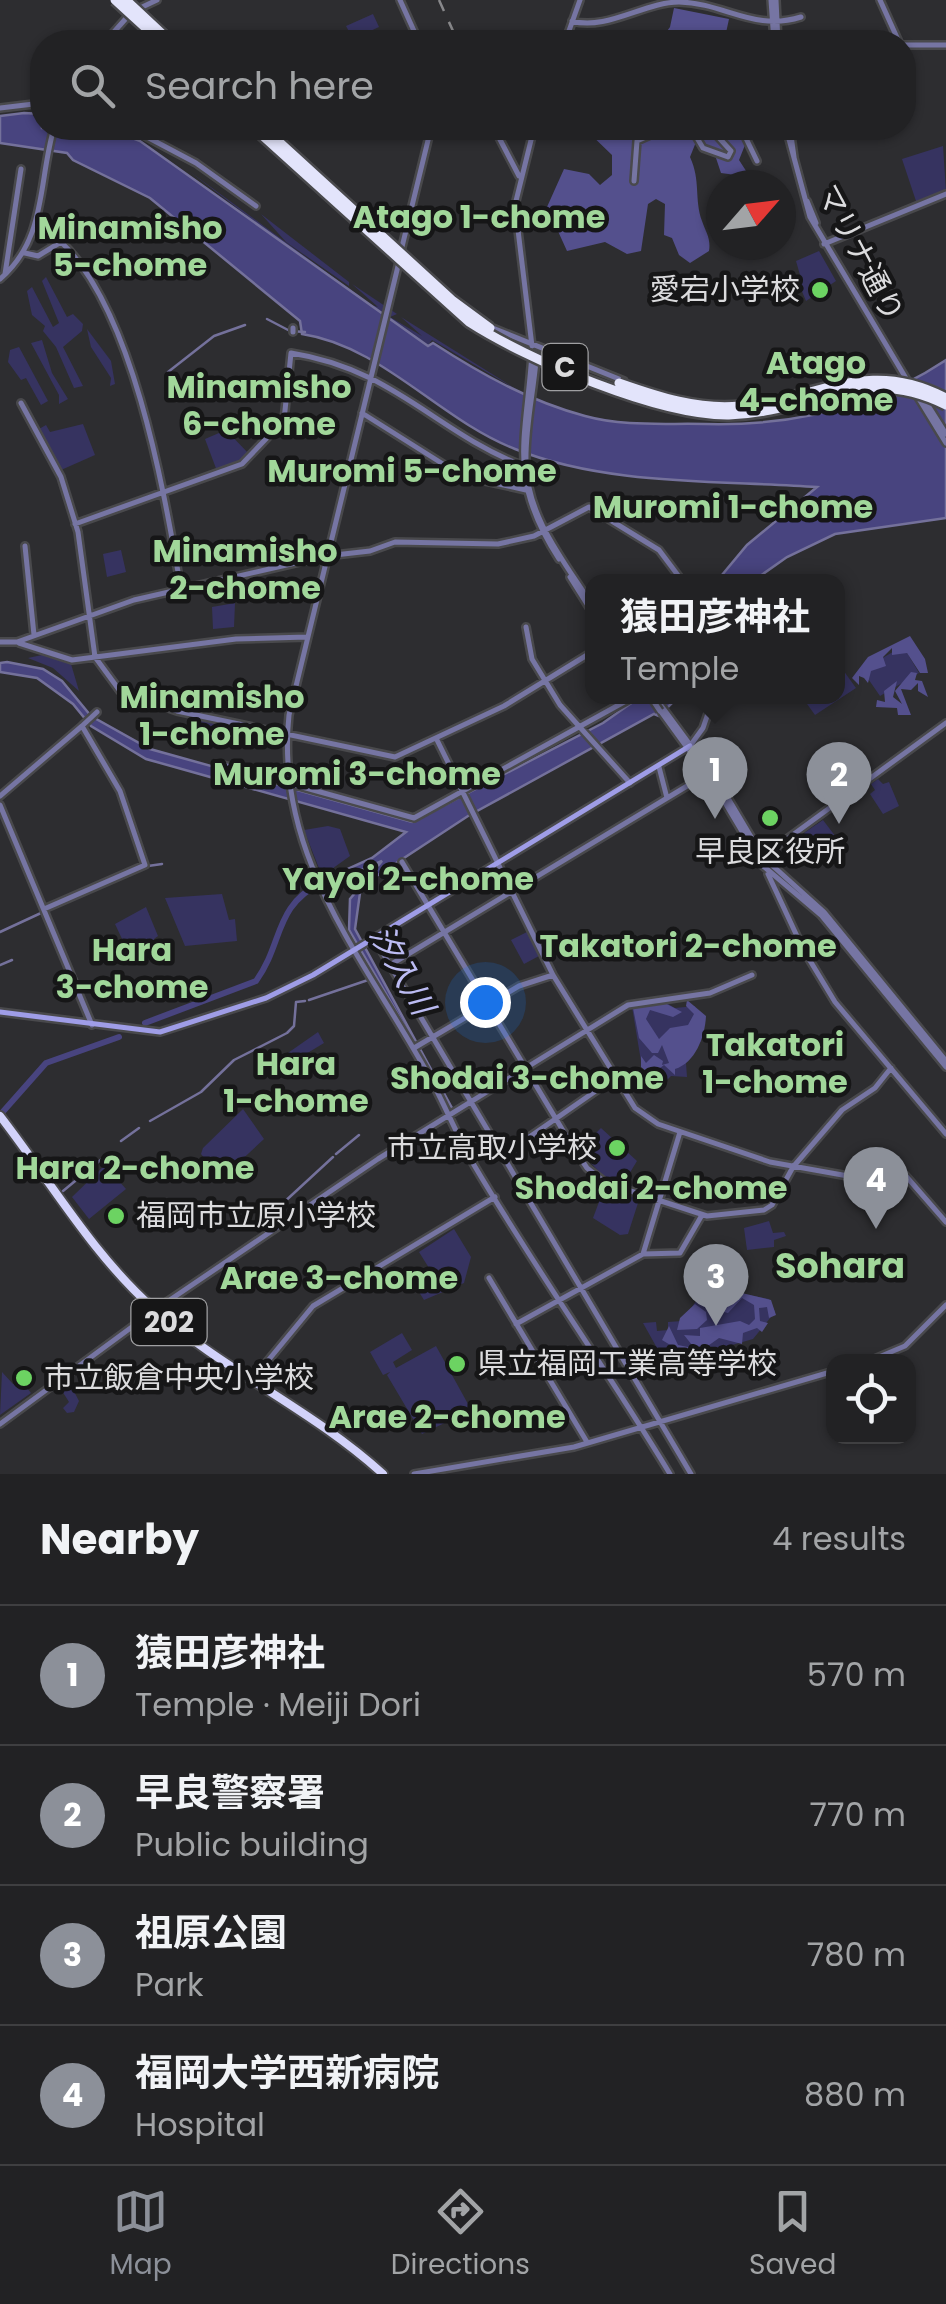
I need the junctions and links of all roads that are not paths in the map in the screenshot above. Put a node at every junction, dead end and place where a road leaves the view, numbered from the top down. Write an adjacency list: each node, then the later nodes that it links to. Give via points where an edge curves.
1 (121, 0): 7 (street); 8 (street); 12 (highway, bridge); 15 (highway, bridge); 16 (highway, bridge)
2 (158, 0): 7 (street)
3 (400, 0): 18 (street)
4 (580, 0): 10 (street)
5 (774, 0): 11 (street)
6 (881, 0): 21 (street)
7 (138, 9): 8 (street); 17 (street)
8 (130, 14): 13 (street); 14 (street)
9 (802, 17): 11 (street)
10 (572, 22): 11 (street, via 678,2); 19 (street)
11 (772, 24): 20 (street)
12 (147, 25)
13 (116, 30)
14 (148, 30)
15 (150, 30)
16 (157, 30)
17 (160, 30)
18 (414, 30)
19 (569, 30)
20 (773, 30)
21 (895, 30)
22 (916, 45): 23 (street)
23 (946, 46)
24 (30, 104): 25 (street)
25 (0, 108)
26 (51, 140): 49 (street, via 37,226)
27 (153, 140): 46 (street)
28 (266, 140): 56 (highway, C, bridge, via 469,322 637,397 729,414 882,386)
29 (267, 140): 50 (street)
30 (277, 140): 50 (street)
31 (277, 140): 47 (highway, C, bridge)
32 (429, 140): 50 (street)
33 (500, 140): 43 (street)
34 (530, 140): 43 (street)
35 (639, 140): 44 (street)
36 (698, 140): 37 (street, via 728,157)
37 (720, 140)
38 (747, 140): 40 (street)
39 (790, 140): 48 (street, マリナ通り, via 799,188)
40 (757, 160)
41 (20, 169): 51 (street)
42 (312, 175): 47 (highway, bridge)
43 (519, 176): 52 (street, via 515,218)
44 (634, 181)
45 (946, 194): 48 (street)
46 (256, 206)
47 (385, 238): 56 (highway, C, bridge, via 495,331 660,397 736,407 883,378 919,386)
48 (825, 243): 55 (street, マリナ通り)
49 (24, 254): 51 (street); 63 (street, via 38,256 61,242 77,260 120,340)
50 (400, 257): 52 (street, via 474,326); 53 (street)
51 (2, 278)
52 (534, 352): 55 (street, via 636,398 704,414 768,411 854,387); 61 (street)
53 (371, 374): 58 (street); 62 (street); 63 (street, via 291,353 284,420 242,464)
54 (873, 383): 56 (highway, bridge, via 907,386)
55 (910, 385): 59 (street, マリナ通り); 60 (street, マリナ通り)
56 (946, 402)
57 (21, 403): 65 (street, via 61,477)
58 (362, 412): 64 (street, via 462,476); 68 (street)
59 (946, 434)
60 (946, 442)
61 (524, 454): 62 (street); 64 (street)
62 (522, 466): 64 (street)
63 (163, 490): 65 (street); 70 (street)
64 (527, 490): 66 (street)
65 (74, 524): 72 (street)
66 (544, 533): 68 (street, via 498,544 396,542); 69 (street, via 589,507 659,550); 71 (street)
67 (25, 546): 74 (street)
68 (326, 556): 70 (street); 75 (street)
69 (678, 573)
70 (181, 589): 72 (street)
71 (585, 597)
72 (90, 616): 74 (street); 79 (street)
73 (526, 626): 80 (street, via 532,659)
74 (34, 635): 77 (street)
75 (307, 637): 79 (street); 88 (street)
76 (0, 642): 77 (street)
77 (18, 642): 79 (street, via 54,658)
78 (585, 657): 80 (street)
79 (94, 658): 88 (street, via 120,690 153,703)
80 (546, 682): 87 (street); 89 (street)
81 (622, 704): 87 (street)
82 (657, 704): 90 (street, bridge)
83 (711, 704): 90 (street)
84 (97, 712): 86 (street)
85 (946, 723): 100 (street)
86 (84, 724): 97 (street); 106 (street, via 120,791 145,865)
87 (584, 728): 95 (street); 96 (street)
88 (288, 732): 89 (street, via 388,757); 94 (street)
89 (437, 740): 96 (street)
90 (689, 747): 92 (main road); 93 (street); 100 (street, via 725,792)
91 (216, 763): 94 (street)
92 (659, 767): 95 (main road); 98 (street)
93 (707, 774): 98 (street); 100 (street)
94 (289, 784): 96 (street, via 414,818); 109 (street, via 315,881)
95 (631, 784): 102 (main road)
96 (464, 792): 102 (street)
97 (0, 796)
98 (668, 798): 104 (street)
99 (0, 805): 106 (street)
100 (761, 858): 103 (street); 119 (street, via 824,912)
101 (402, 862): 105 (street)
102 (498, 864): 104 (street); 105 (main road)
103 (766, 869): 119 (street, via 821,915); 121 (street, via 835,1002)
104 (512, 892): 107 (street); 111 (street)
105 (428, 906): 107 (street); 108 (main road)
106 (44, 909): 115 (street)
107 (444, 933): 110 (street); 113 (street)
108 (374, 938): 109 (main road); 110 (street)
109 (354, 950): 115 (main road, via 300,982 179,1029); 118 (street)
110 (390, 965): 117 (street)
111 (552, 975): 113 (street); 116 (street)
112 (752, 975): 116 (street, via 710,994 628,1005)
113 (488, 1005): 117 (street); 120 (street)
114 (0, 1012): 115 (main road)
115 (92, 1025)
116 (586, 1031): 120 (street); 122 (street)
117 (434, 1037): 118 (street); 123 (street)
118 (418, 1046): 124 (street)
119 (946, 1064)
120 (525, 1067): 123 (street); 125 (street)
121 (891, 1068): 128 (street); 130 (street, via 842,1110)
122 (614, 1079): 125 (street); 127 (street, via 644,1115)
123 (471, 1099): 124 (street); 129 (street)
124 (448, 1114): 131 (street); 140 (street)
125 (557, 1119): 129 (street); 132 (street, via 602,1182)
126 (1, 1120): 140 (highway, 202)
127 (680, 1132): 130 (street); 132 (street)
128 (946, 1134)
129 (505, 1154): 137 (street)
130 (793, 1167): 133 (street, via 764,1210); 134 (street, via 848,1176 904,1175)
131 (495, 1197): 138 (street); 144 (street, via 312,1306)
132 (658, 1201): 133 (street); 135 (street)
133 (702, 1215): 135 (street, via 680,1252)
134 (946, 1222)
135 (643, 1254): 137 (street)
136 (488, 1278): 141 (street)
137 (579, 1285): 138 (street); 145 (street)
138 (560, 1296): 141 (street); 147 (street)
139 (946, 1305): 142 (street, via 904,1346)
140 (153, 1311): 144 (highway, 202); 146 (street)
141 (516, 1324): 148 (street)
142 (886, 1354)
143 (826, 1373): 145 (street)
144 (251, 1381): 149 (highway, 202)
145 (659, 1420): 147 (street); 152 (street)
146 (0, 1424)
147 (641, 1426): 148 (street); 151 (street)
148 (587, 1442): 150 (street)
149 (381, 1474)
150 (414, 1474)
151 (670, 1474)
152 (690, 1474)

